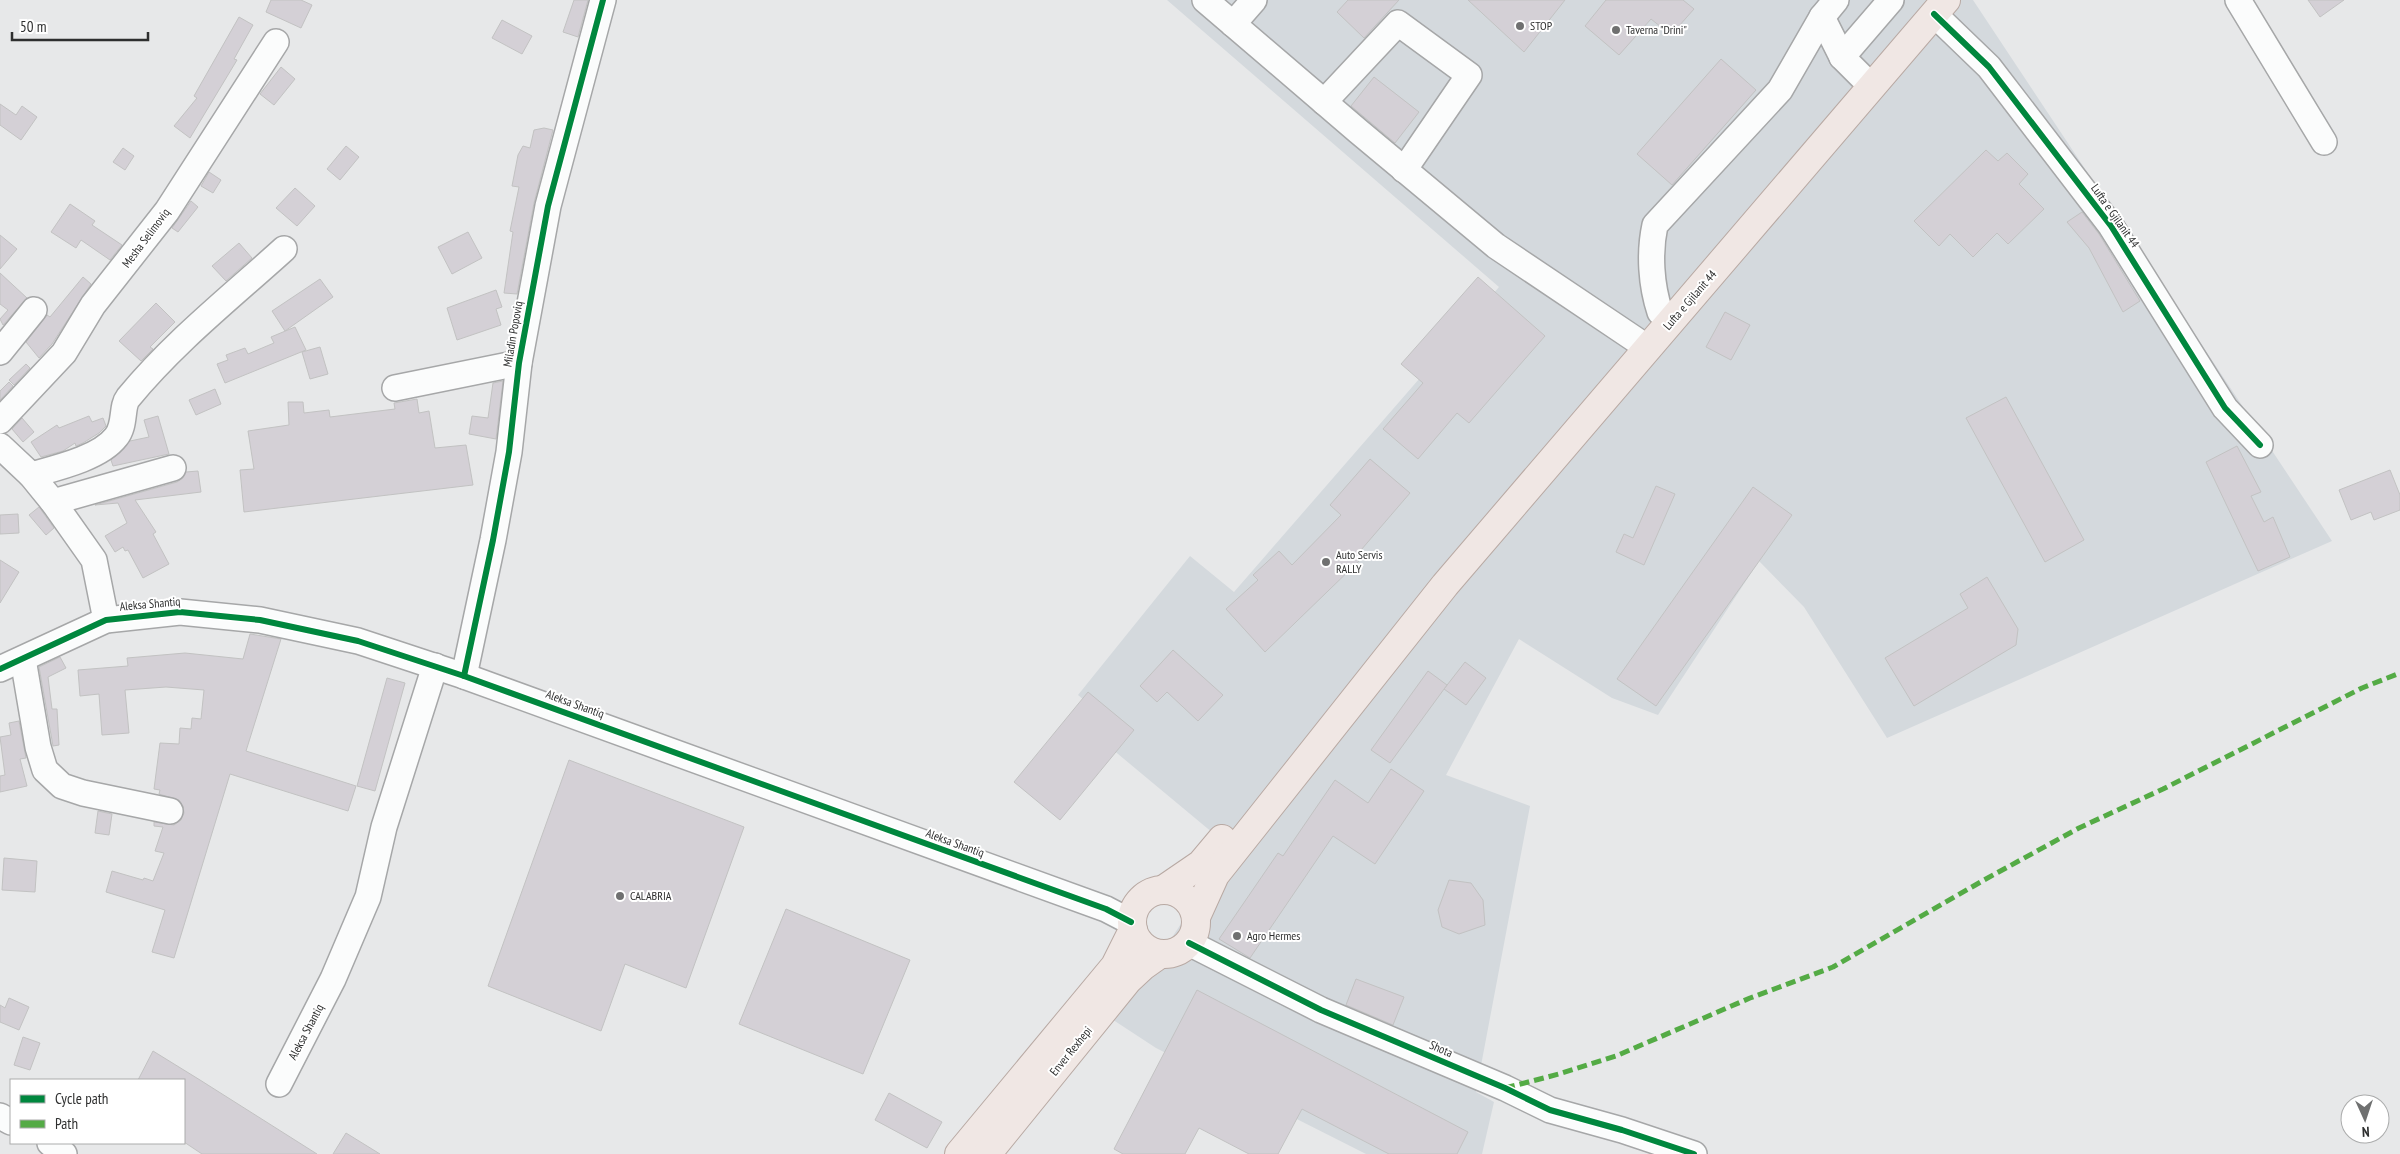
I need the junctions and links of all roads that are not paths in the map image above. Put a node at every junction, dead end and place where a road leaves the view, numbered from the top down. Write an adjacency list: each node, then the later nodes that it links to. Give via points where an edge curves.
1 (602, 0): 20 (street, Miladin Popoviq, via 548,206)
2 (1205, 0): 8 (street)
3 (1254, 0): 8 (street)
4 (1891, 0): 10 (street)
5 (2238, 0): 13 (street)
6 (1936, 5): 11 (main road); 23 (street, Lufta e Gjilanit 44, via 1989,67 2112,226 2225,408); 36 (main road, Lufta e Gjilanit 44, via 1445,585 1215,875)
7 (1829, 9): 10 (street); 17 (street, via 1780,90 1655,225 1650,246)
8 (1233, 24): 12 (street)
9 (276, 42): 22 (street, Mesha Selimoviq, via 167,211 93,305 64,353)
10 (1842, 57): 11 (street)
11 (1862, 77): 17 (main road)
12 (1324, 102): 14 (street); 14 (street, via 1398,23 1469,75)
13 (2324, 142)
14 (1404, 170): 18 (street, via 1496,246)
15 (284, 249): 26 (street, via 156,366 126,400 124,423 116,438 86,458)
16 (34, 310): 19 (street)
17 (1660, 312): 18 (main road)
18 (1636, 340): 34 (main road, via 1201,864)
19 (0, 352)
20 (519, 363): 21 (street, Miladin Popoviq); 32 (street, Miladin Popoviq, via 509,452)
21 (394, 388)
22 (0, 421)
23 (2260, 445)
24 (0, 446): 26 (street)
25 (172, 468): 27 (street)
26 (31, 475): 27 (street)
27 (53, 502): 28 (street, via 94,560)
28 (106, 620): 29 (street, Aleksa Shantiq); 30 (street, Aleksa Shantiq, via 180,612 260,620 358,640)
29 (23, 659): 31 (street, Aleksa Shantiq); 33 (street, via 45,770 62,786 83,793)
30 (435, 666): 32 (street, Aleksa Shantiq); 38 (street, Aleksa Shantiq, via 384,827 368,898 333,980)
31 (0, 669)
32 (464, 676): 35 (street, Aleksa Shantiq)
33 (170, 811)
34 (1163, 890): 35 (main road, via 1145,896); 36 (main road, via 1181,895 1188,901)
35 (1132, 921): 37 (main road, via 1137,941); 41 (main road, via 1115,966)
36 (1192, 930): 37 (main road, via 1173,953); 43 (street, Shota, via 1322,1010 1550,1110)
37 (1160, 954): 42 (main road, Enver Rexhepi, via 1128,980)
38 (278, 1084)
39 (51, 1144): 40 (street)
40 (64, 1154)
41 (959, 1154)
42 (988, 1154)
43 (1694, 1154)

